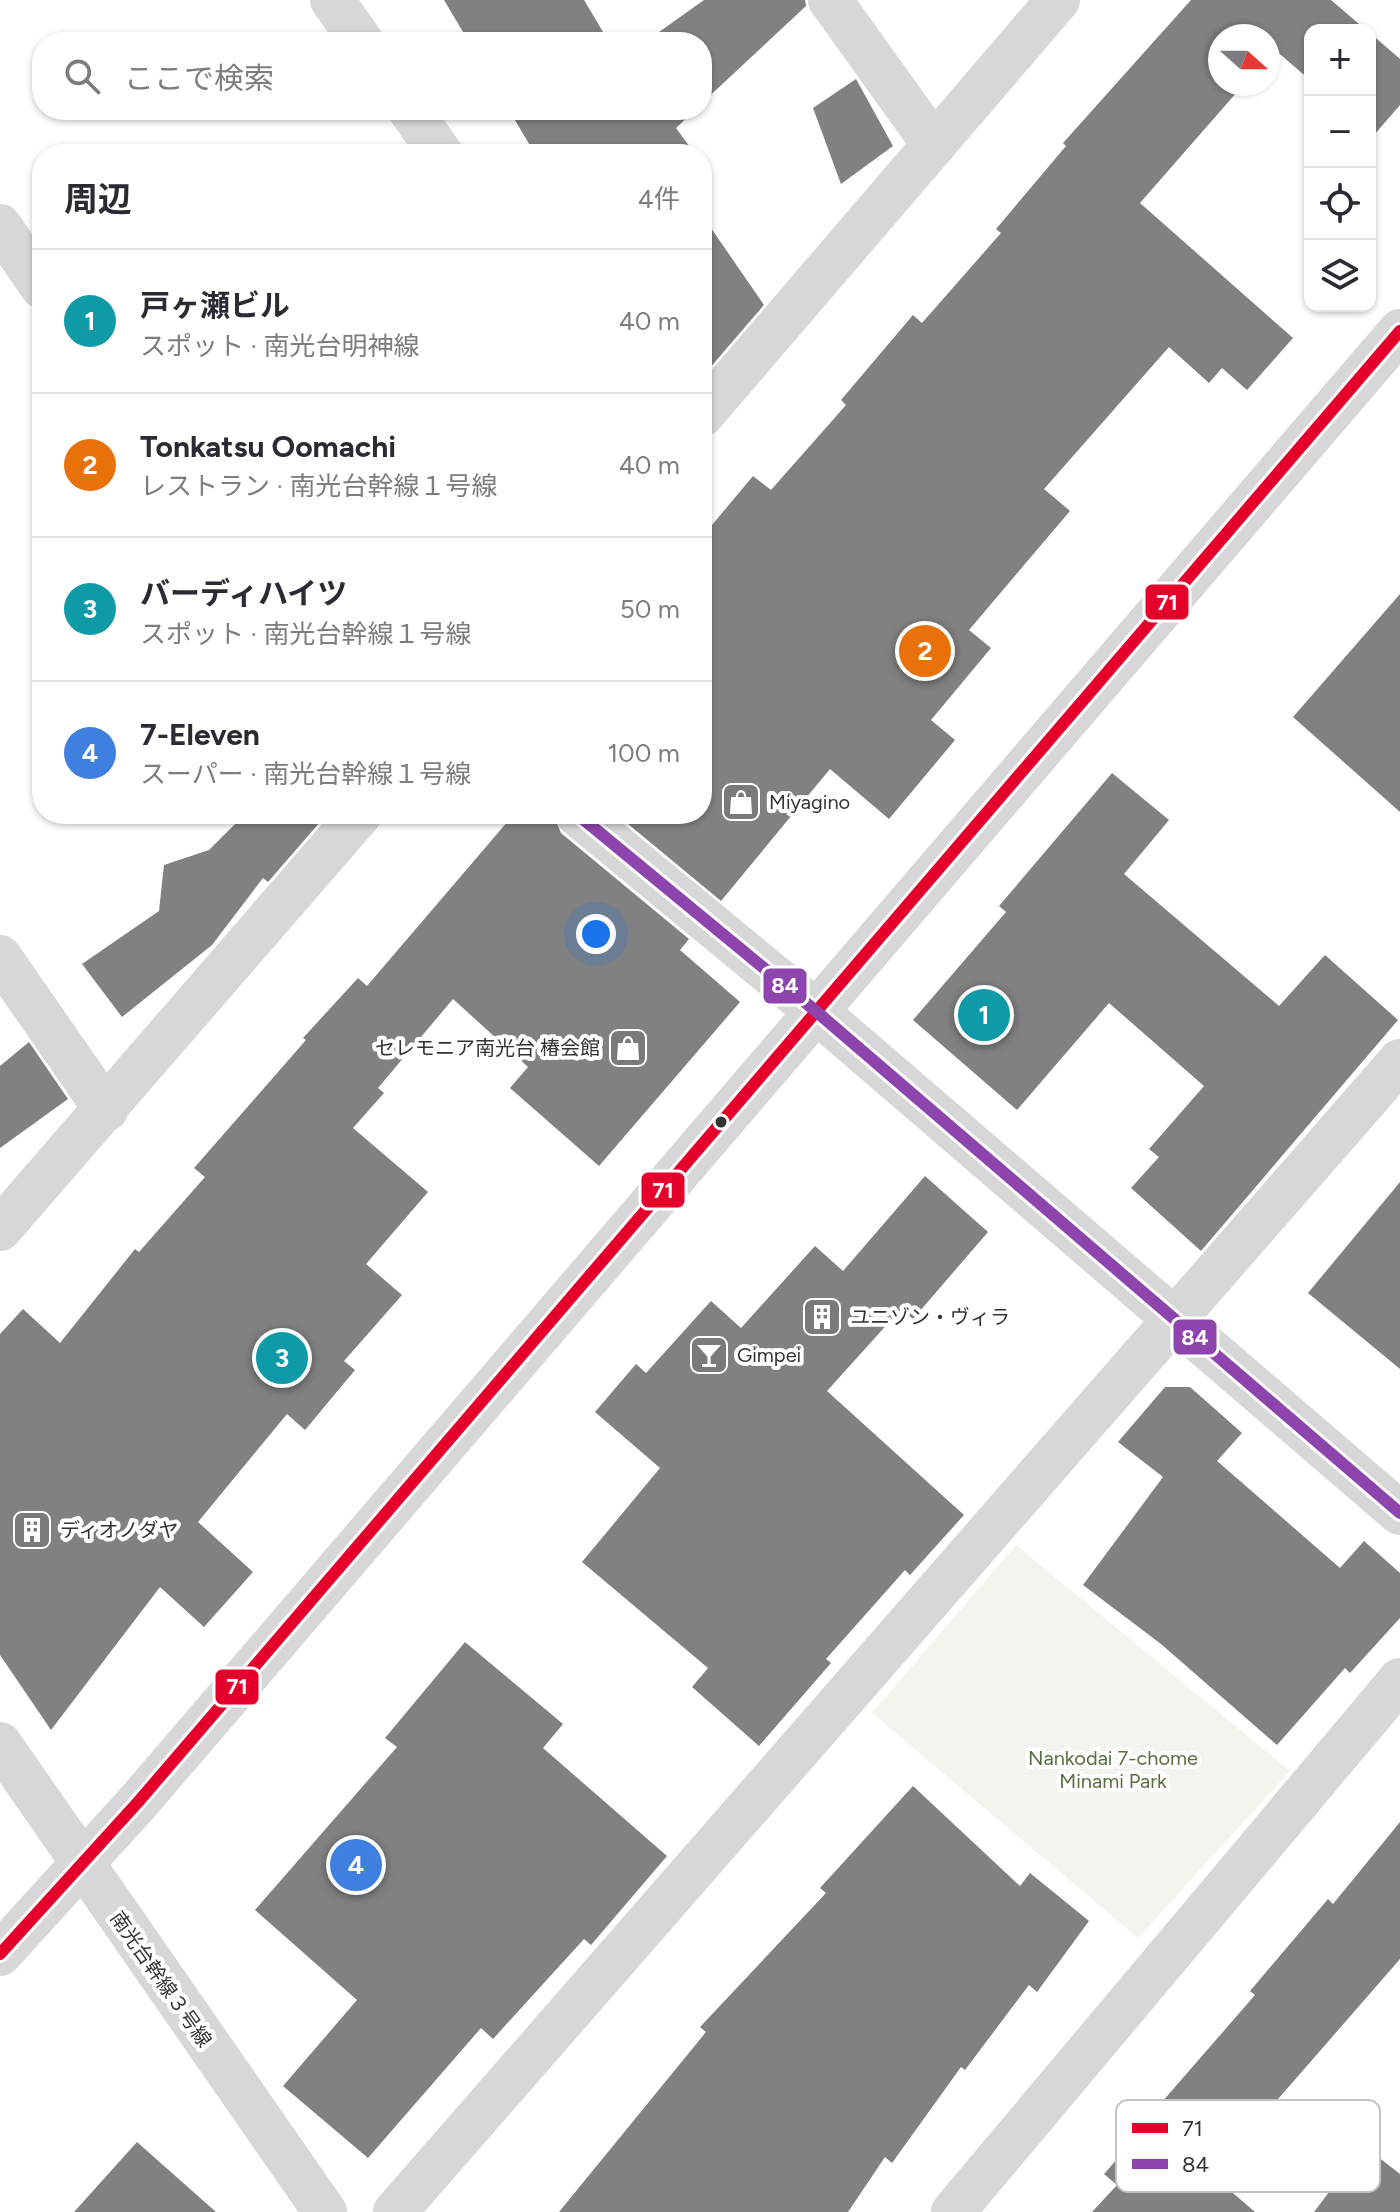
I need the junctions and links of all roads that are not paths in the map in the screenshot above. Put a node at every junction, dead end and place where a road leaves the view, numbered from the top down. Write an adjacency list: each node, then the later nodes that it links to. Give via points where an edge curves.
1 (332, 0): 4 (street)
2 (830, 0): 7 (street)
3 (1058, 0): 7 (street)
4 (355, 32)
5 (417, 120): 6 (street)
6 (434, 144)
7 (934, 145): 11 (street)
8 (0, 226): 9 (street)
9 (32, 272)
10 (1397, 339): 15 (street)
11 (712, 403)
12 (351, 824): 17 (street)
13 (589, 824): 15 (street)
14 (0, 957): 17 (street)
15 (817, 1012): 19 (street); 23 (street)
16 (1400, 1061): 19 (street)
17 (106, 1110): 18 (street)
18 (0, 1229)
19 (1176, 1321): 20 (street); 26 (street)
20 (1400, 1513)
21 (1400, 1680): 27 (street)
22 (0, 1744): 23 (street, 南光台幹線３号線)
23 (81, 1864): 24 (street); 25 (street, 南光台幹線３号線)
24 (0, 1954)
25 (325, 2212)
26 (395, 2212)
27 (953, 2212)

